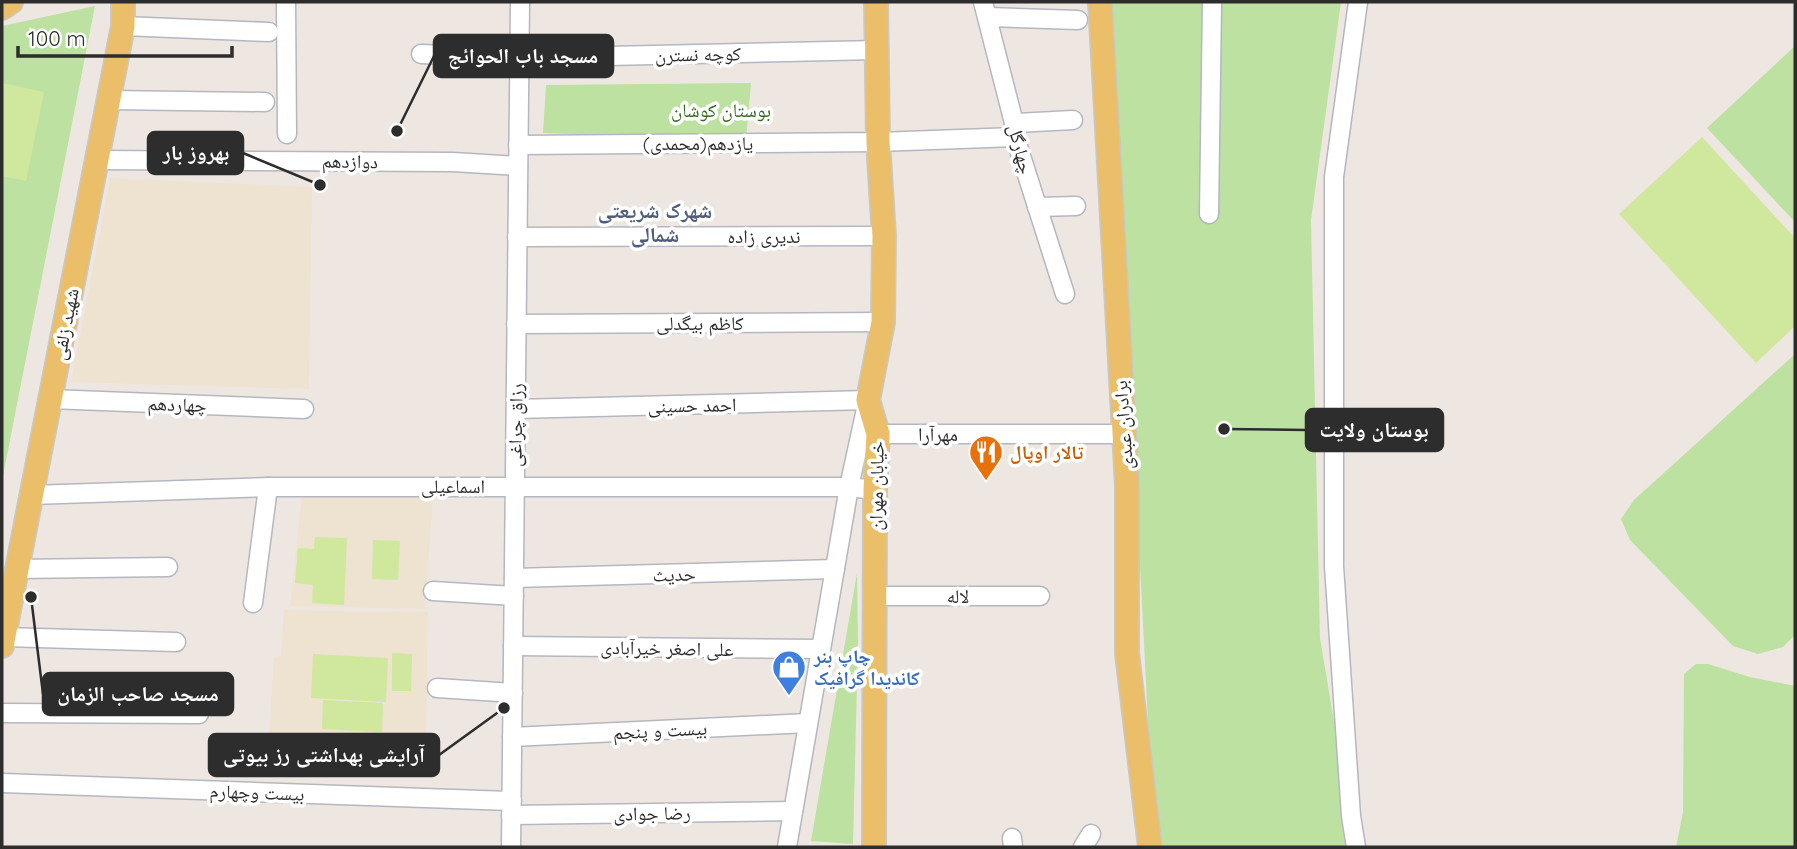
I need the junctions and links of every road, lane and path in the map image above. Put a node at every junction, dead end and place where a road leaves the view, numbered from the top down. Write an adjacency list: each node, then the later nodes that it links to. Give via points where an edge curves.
1 (11, 2): 9 (main road)
2 (123, 2): 12 (main road, شهید زلفی)
3 (286, 2): 21 (street)
4 (520, 2): 16 (street, رزاق چراغی)
5 (876, 2): 14 (main road, خیابان مهران)
6 (1100, 2): 39 (main road, برادران عبدی)
7 (1212, 2): 28 (street)
8 (1358, 2): 70 (street, via 1334,177 1335,580)
9 (2, 8)
10 (986, 10): 11 (street); 20 (street, چهارگل)
11 (1078, 20)
12 (123, 26): 13 (street); 17 (main road, شهید زلفی)
13 (269, 32)
14 (877, 50): 16 (street, کوچه نسترن); 22 (main road, خیابان مهران)
15 (421, 54): 16 (street, کوچه نسترن)
16 (519, 58): 23 (street, رزاق چراغی)
17 (109, 100): 18 (street); 24 (main road, شهید زلفی)
18 (265, 102)
19 (1073, 120): 20 (street)
20 (1015, 130): 22 (street); 27 (street, چهارگل)
21 (287, 134)
22 (878, 142): 23 (street, یازدهم(محمدی)); 29 (main road, خیابان مهران)
23 (518, 145): 25 (street, رزاق چراغی)
24 (97, 160): 25 (street, دوازدهم); 34 (main road, شهید زلفی)
25 (518, 166): 30 (street, رزاق چراغی)
26 (1076, 206): 27 (street)
27 (1037, 207): 31 (street, چهارگل)
28 (1209, 214)
29 (884, 236): 30 (street, ندیری زاده); 32 (main road, خیابان مهران)
30 (517, 237): 33 (street, رزاق چراغی)
31 (1065, 294)
32 (883, 322): 33 (street, کاظم بیگدلی); 35 (main road, خیابان مهران)
33 (516, 324): 37 (street, رزاق چراغی)
34 (50, 399): 36 (street, چهاردهم); 44 (main road, شهید زلفی)
35 (868, 400): 37 (street, احمد حسینی); 38 (main road, خیابان مهران); 42 (street)
36 (304, 409)
37 (516, 409): 41 (street, رزاق چراغی)
38 (877, 434): 39 (street, مهرآرا); 43 (main road, خیابان مهران)
39 (1124, 434): 69 (main road, برادران عبدی, via 1127,653)
40 (268, 486): 41 (street, اسماعیلی); 44 (street, اسماعیلی); 52 (street)
41 (515, 486): 42 (street, اسماعیلی); 48 (street, رزاق چراغی)
42 (849, 487): 43 (street, اسماعیلی); 47 (street)
43 (875, 490): 50 (main road, خیابان مهران)
44 (31, 495): 46 (main road, شهید زلفی)
45 (168, 566): 46 (street)
46 (17, 569): 53 (main road, شهید زلفی)
47 (835, 569): 48 (street, حدیث); 56 (street)
48 (514, 587): 49 (street, حدیث); 55 (street, رزاق چراغی)
49 (433, 591)
50 (875, 596): 51 (street, لاله); 68 (main road, خیابان مهران)
51 (1040, 596)
52 (253, 603)
53 (3, 641): 54 (street)
54 (176, 642)
55 (513, 646): 56 (street, علی اصغر خیرآبادی); 58 (street, رزاق چراغی)
56 (821, 649): 61 (street)
57 (437, 688): 58 (street)
58 (513, 693): 62 (street, رزاق چراغی)
59 (2, 713): 60 (street)
60 (199, 714)
61 (808, 723): 62 (street, بیست و پنجم); 65 (street)
62 (512, 737): 64 (street, رزاق چراغی)
63 (2, 783): 64 (street, بیست وچهارم)
64 (511, 808): 65 (street, رضا جوادی); 66 (street, رزاق چراغی)
65 (793, 811): 67 (street)
66 (511, 847)
67 (787, 847)
68 (874, 847)
69 (1150, 847)
70 (1356, 847)

